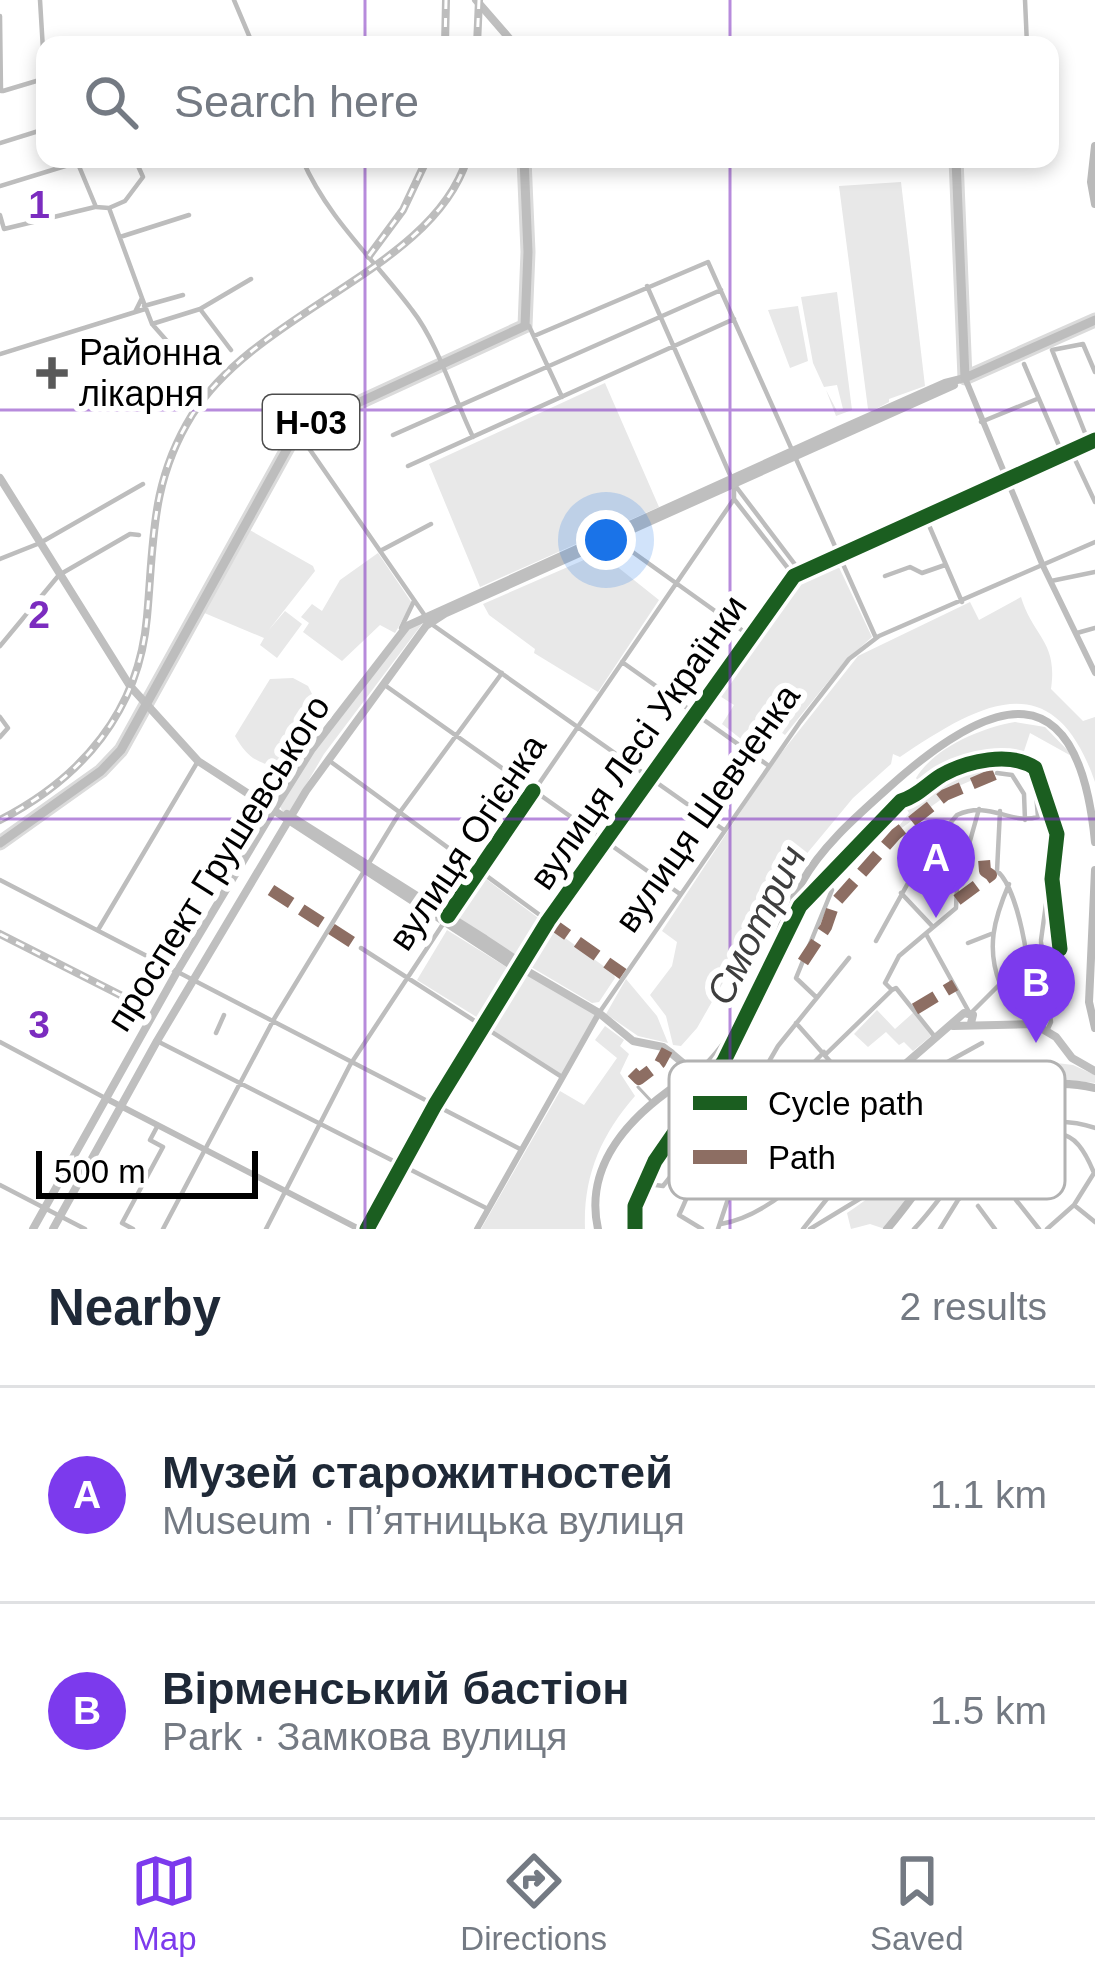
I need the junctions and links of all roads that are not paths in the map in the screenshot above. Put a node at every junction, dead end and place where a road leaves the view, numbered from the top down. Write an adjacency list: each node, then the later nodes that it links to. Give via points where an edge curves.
1 (40, 0): 6 (street)
2 (234, 0): 7 (street)
3 (476, 0): 8 (main road)
4 (1025, 0): 9 (street)
5 (0, 16): 11 (street)
6 (42, 36)
7 (249, 36)
8 (507, 36)
9 (1027, 36)
10 (36, 83): 11 (street)
11 (1, 92)
12 (36, 132): 13 (street)
13 (0, 143)
14 (53, 168): 20 (street)
15 (79, 168): 21 (street)
16 (139, 168): 22 (street, via 137,191)
17 (306, 168): 44 (street, via 341,227 415,313)
18 (524, 168): 35 (main road)
19 (956, 168): 47 (main road)
20 (0, 186)
21 (96, 207): 22 (street); 23 (street, via 4,229)
22 (110, 208): 25 (street)
23 (0, 215)
24 (188, 215): 25 (street)
25 (120, 237): 30 (street)
26 (250, 279): 31 (street)
27 (647, 286): 28 (street, via 708,262); 32 (street); 37 (street)
28 (721, 290): 32 (street); 33 (street)
29 (183, 295): 30 (street)
30 (144, 304): 36 (street); 41 (street)
31 (200, 309): 36 (street); 40 (street)
32 (660, 317): 38 (street); 45 (street)
33 (734, 319): 38 (street); 57 (street)
34 (1095, 320): 39 (main road, проспект Грушевського)
35 (527, 321): 37 (street); 44 (main road, Н-03)
36 (152, 325): 43 (street)
37 (534, 337): 45 (street)
38 (673, 346): 48 (street); 62 (street)
39 (1048, 346): 46 (street, via 1083,344); 47 (main road, проспект Грушевського); 55 (street)
40 (231, 350)
41 (0, 354)
42 (1024, 364): 49 (street)
43 (189, 366)
44 (441, 368): 50 (street); 52 (main road, Н-03)
45 (547, 368): 48 (street); 50 (street)
46 (1095, 372)
47 (965, 378): 51 (street); 57 (main road, проспект Грушевського)
48 (562, 397): 54 (street)
49 (1038, 399): 51 (street); 58 (street)
50 (458, 406): 53 (street); 54 (street)
51 (981, 422): 61 (street)
52 (297, 431): 72 (street); 96 (main road, Н-03)
53 (393, 436)
54 (473, 437): 59 (street)
55 (1092, 441): 56 (street, вулиця Лесі Українки)
56 (1071, 451): 58 (street, вулиця Лесі Українки); 65 (street)
57 (795, 454): 62 (main road, проспект Грушевського); 73 (street)
58 (1063, 455): 61 (street, вулиця Лесі Українки)
59 (408, 466)
60 (0, 478): 71 (main road)
61 (1009, 478): 66 (street, вулиця Лесі Українки); 76 (street)
62 (733, 481): 64 (street); 69 (main road, проспект Грушевського); 78 (street); 85 (main road, проспект Грушевського)
63 (143, 484): 71 (street)
64 (734, 499): 78 (street); 82 (street, вулиця Огієнка)
65 (1095, 502)
66 (925, 516): 73 (street, вулиця Лесі Українки); 75 (street)
67 (431, 524): 72 (street)
68 (139, 536): 79 (street)
69 (613, 538): 82 (street); 85 (main road, проспект Грушевського)
70 (1095, 542): 76 (street, вулиця Шевченка)
71 (40, 543): 74 (street); 79 (main road)
72 (380, 551): 83 (street)
73 (839, 553): 78 (street, вулиця Лесі Українки); 89 (street)
74 (0, 559)
75 (945, 565): 80 (street); 84 (street)
76 (1043, 566): 81 (street); 84 (street, вулиця Шевченка)
77 (1095, 572): 81 (street)
78 (797, 573): 88 (street, вулиця Лесі Українки)
79 (59, 575): 90 (street); 96 (main road)
80 (884, 576)
81 (1051, 581): 87 (street)
82 (676, 585): 88 (street); 92 (street, вулиця Огієнка)
83 (414, 601): 85 (street); 91 (street)
84 (962, 602): 89 (street, вулиця Шевченка)
85 (427, 619): 91 (main road, проспект Грушевського, via 406,626); 93 (street); 95 (main road, проспект Грушевського)
86 (1095, 628): 87 (street)
87 (1076, 634): 94 (street)
88 (750, 636): 97 (street, вулиця Лесі Українки)
89 (876, 638): 104 (street, вулиця Шевченка, via 840,670)
90 (0, 646)
91 (391, 646): 109 (main road, проспект Грушевського)
92 (622, 662): 97 (street); 99 (street, вулиця Огієнка)
93 (502, 673): 99 (street); 100 (street)
94 (1095, 674)
95 (382, 683): 100 (street); 102 (main road, проспект Грушевського)
96 (147, 705): 103 (main road); 117 (main road, Н-03, via 101,771)
97 (694, 713): 104 (street); 106 (street, вулиця Лесі Українки)
98 (0, 717): 101 (street, via 8,728)
99 (578, 727): 106 (street); 108 (street, вулиця Огієнка)
100 (456, 736): 108 (street); 112 (street)
101 (0, 737)
102 (326, 758): 112 (street); 113 (main road, проспект Грушевського)
103 (198, 761): 109 (main road); 129 (street)
104 (769, 766): 115 (street, вулиця Шевченка)
105 (998, 773): 114 (street, via 1021,786)
106 (651, 778): 115 (street); 116 (street, вулиця Лесі Українки)
107 (1042, 786): 114 (street, via 1038,817); 121 (street, via 1035,767 1011,756 944,774 894,806); 125 (street, via 1057,834)
108 (532, 791): 116 (street); 119 (street, вулиця Огієнка)
109 (274, 809): 113 (main road); 138 (main road, проспект Грушевського)
110 (979, 809): 111 (street); 123 (street, via 953,818); 128 (street, via 956,908)
111 (1000, 811): 114 (street); 122 (street, via 997,871)
112 (400, 812): 118 (street); 119 (street)
113 (290, 818): 118 (main road); 140 (main road, проспект Грушевського)
114 (1025, 820)
115 (724, 830): 124 (street, вулиця Шевченка)
116 (606, 842): 124 (street); 127 (street, вулиця Лесі Українки)
117 (0, 843)
118 (366, 868): 126 (main road); 146 (street)
119 (479, 871): 126 (street, вулиця Огієнка); 127 (street)
120 (0, 880): 129 (street)
121 (826, 883): 142 (street, via 832,890 796,978); 159 (street, via 800,906)
122 (1009, 884): 131 (street); 148 (street, via 1029,966)
123 (901, 892): 128 (street); 132 (street)
124 (680, 894): 143 (street, вулиця Шевченка)
125 (1054, 896): 135 (street); 150 (street, via 1041,941)
126 (446, 920): 137 (main road); 139 (street, вулиця Огієнка)
127 (548, 921): 137 (street, вулиця Лесі Українки)
128 (933, 927): 130 (street)
129 (98, 930): 138 (street)
130 (926, 934): 141 (street, via 899,956 885,982); 145 (street)
131 (992, 934): 133 (street); 145 (street, via 1000,984)
132 (876, 940)
133 (968, 943)
134 (362, 948): 139 (street)
135 (1060, 949)
136 (849, 958): 142 (street)
137 (520, 967): 143 (main road); 149 (street, вулиця Лесі Українки)
138 (178, 970): 140 (street); 168 (main road, проспект Грушевського)
139 (407, 977): 149 (street); 157 (street, вулиця Огієнка)
140 (193, 978): 146 (street); 153 (main road, проспект Грушевського)
141 (892, 990): 152 (street); 156 (street)
142 (816, 998): 147 (street)
143 (598, 1013): 158 (main road, bridge, via 633,1041); 166 (street, вулиця Шевченка)
144 (224, 1015): 151 (street)
145 (969, 1017): 148 (main road); 152 (main road)
146 (274, 1019): 157 (street); 167 (street)
147 (795, 1023): 156 (street); 160 (street)
148 (1031, 1024): 150 (main road)
149 (484, 1026): 166 (street); 169 (street, вулиця Лесі Українки)
150 (1048, 1031): 165 (main road)
151 (215, 1033)
152 (935, 1037): 163 (main road)
153 (157, 1041): 167 (street); 170 (main road, проспект Грушевського)
154 (0, 1042): 168 (street)
155 (982, 1043): 164 (street)
156 (825, 1053): 161 (street); 162 (street)
157 (353, 1061): 169 (street); 172 (street, вулиця Огієнка)
158 (681, 1061)
159 (723, 1061)
160 (771, 1061)
161 (817, 1061)
162 (832, 1061)
163 (908, 1061)
164 (949, 1061)
165 (1093, 1070)
166 (562, 1077): 178 (street, вулиця Шевченка)
167 (240, 1082): 172 (street); 177 (street)
168 (107, 1099): 170 (street); 195 (main road, проспект Грушевського)
169 (435, 1105): 178 (street); 179 (street, вулиця Лесі Українки)
170 (121, 1106): 173 (street); 197 (main road, проспект Грушевського)
171 (1065, 1121): 174 (street)
172 (320, 1123): 179 (street); 184 (street, вулиця Огієнка)
173 (158, 1125): 177 (street); 203 (street, via 150,1140 163,1147 122,1223)
174 (1095, 1128)
175 (1065, 1136): 180 (street)
176 (669, 1139): 182 (street)
177 (206, 1149): 184 (street); 204 (street)
178 (520, 1149): 196 (street, вулиця Шевченка)
179 (401, 1167): 196 (street); 206 (street, вулиця Лесі Українки)
180 (1094, 1171): 193 (street)
181 (669, 1179): 182 (street)
182 (648, 1184): 208 (street, via 635,1206)
183 (0, 1185): 195 (street)
184 (286, 1190): 205 (street, вулиця Огієнка); 206 (street)
185 (688, 1199): 209 (street, via 680,1216)
186 (728, 1199): 199 (street)
187 (773, 1199): 199 (street)
188 (827, 1199): 210 (street)
189 (860, 1199): 210 (street)
190 (938, 1199): 211 (street)
191 (959, 1199): 212 (street)
192 (1016, 1200): 214 (street)
193 (1074, 1205): 198 (street); 215 (street)
194 (978, 1206): 213 (street)
195 (45, 1208): 197 (street); 200 (main road, проспект Грушевського)
196 (488, 1209): 207 (street, вулиця Шевченка)
197 (60, 1216): 201 (main road, проспект Грушевського); 202 (street)
198 (1095, 1222)
199 (719, 1228)
200 (34, 1229)
201 (53, 1229)
202 (85, 1229)
203 (134, 1229)
204 (163, 1229)
205 (266, 1229)
206 (363, 1229)
207 (477, 1229)
208 (635, 1229)
209 (702, 1229)
210 (807, 1229)
211 (914, 1229)
212 (940, 1229)
213 (995, 1229)
214 (1039, 1229)
215 (1047, 1229)

